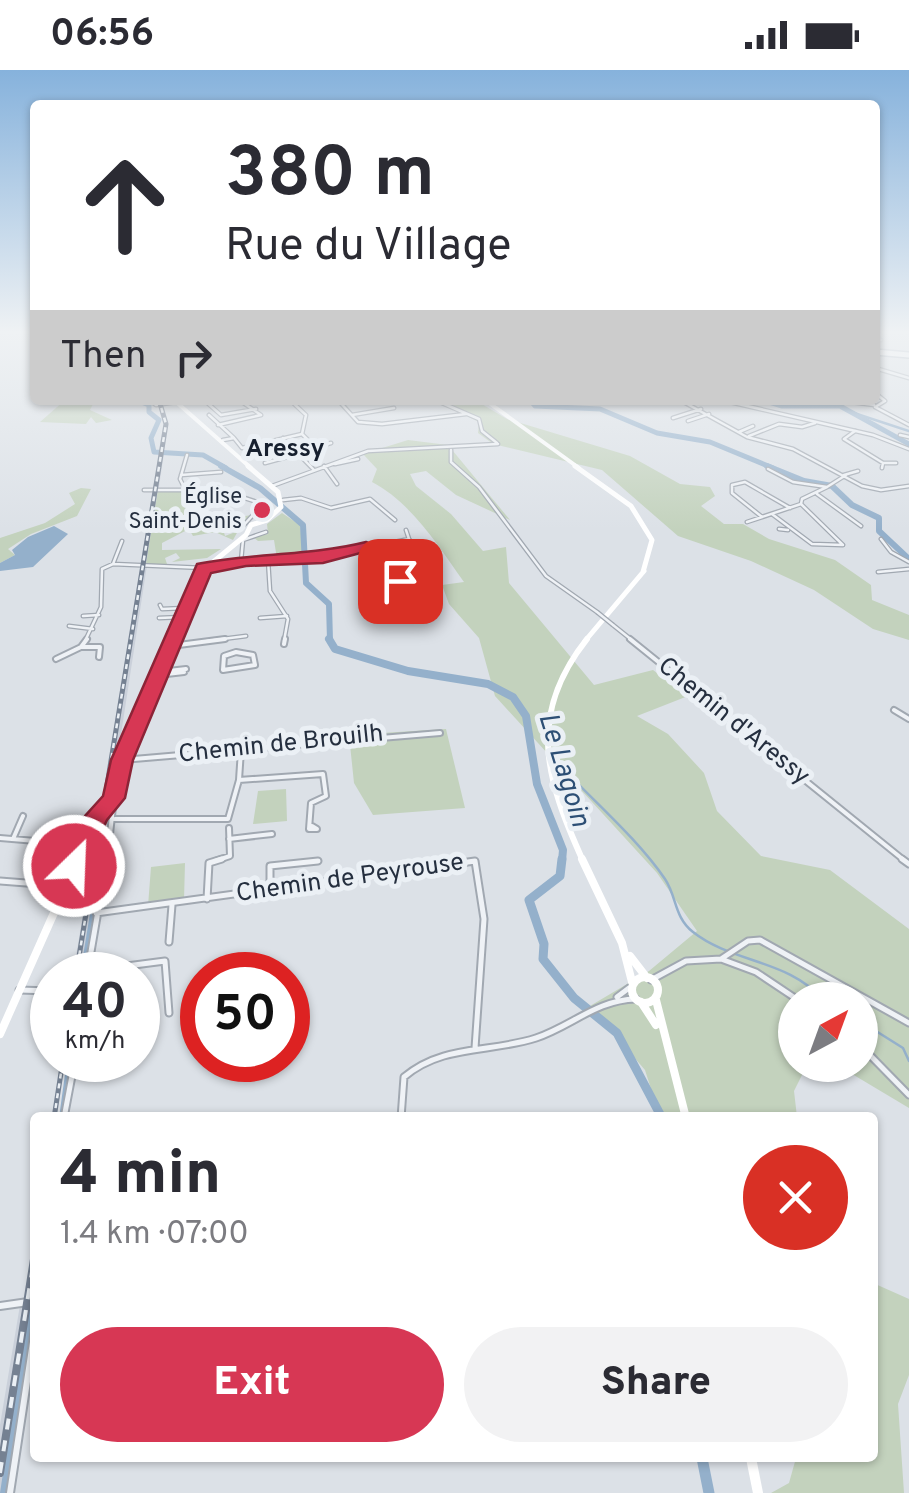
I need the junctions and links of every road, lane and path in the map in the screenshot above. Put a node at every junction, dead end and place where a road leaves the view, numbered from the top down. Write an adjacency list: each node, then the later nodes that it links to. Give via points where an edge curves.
1 (180, 405): 32 (main road)
2 (210, 405): 11 (street, via 222,415)
3 (250, 405): 11 (street)
4 (295, 405): 26 (street, via 306,415)
5 (342, 405): 17 (street)
6 (446, 405): 14 (street)
7 (492, 405): 130 (main road, via 637,513 652,540 644,571 563,674 545,727 562,820)
8 (694, 405): 13 (street)
9 (741, 405): 21 (street)
10 (874, 405): 22 (street)
11 (256, 408): 20 (street, via 259,416)
12 (394, 408): 17 (street)
13 (702, 408): 15 (street); 18 (street)
14 (466, 414): 17 (street, via 382,424); 36 (street, via 479,419 498,444)
15 (709, 414): 19 (street); 24 (street)
16 (209, 415): 20 (street)
17 (352, 416)
18 (673, 418)
19 (688, 421)
20 (218, 424): 30 (street)
21 (815, 424): 25 (street); 28 (street, via 779,424)
22 (909, 425)
23 (754, 426): 24 (street)
24 (739, 432): 28 (street)
25 (855, 432): 35 (street); 40 (street, via 844,439 883,465)
26 (302, 434): 31 (street); 34 (street)
27 (900, 435): 29 (street)
28 (748, 437): 49 (street)
29 (909, 437)
30 (234, 438): 31 (street, via 242,448); 32 (street)
31 (284, 438): 37 (street)
32 (220, 441): 51 (main road)
33 (331, 443): 34 (street)
34 (316, 447): 37 (street)
35 (909, 449)
36 (451, 450): 42 (street, via 383,448); 92 (street, Chemin d'Aressy, bridge, via 451,462 488,496 548,578)
37 (297, 453): 41 (street); 45 (street)
38 (187, 455): 48 (street)
39 (358, 458): 42 (street)
40 (896, 462)
41 (265, 463)
42 (330, 464): 43 (street)
43 (324, 466): 45 (street); 50 (street)
44 (768, 469): 52 (street, via 793,482)
45 (314, 470): 51 (street)
46 (858, 471): 49 (street)
47 (221, 472): 48 (street)
48 (180, 475): 54 (street)
49 (845, 475): 52 (street); 53 (street, via 875,490)
50 (337, 484)
51 (272, 486): 58 (main road)
52 (828, 486): 56 (street)
53 (909, 486)
54 (187, 488): 55 (street); 65 (street, via 237,492 263,504)
55 (144, 490)
56 (817, 494): 57 (street); 64 (street)
57 (801, 504): 59 (street); 68 (street, via 843,545 812,543)
58 (281, 506): 62 (street, via 301,498 330,508 370,500); 65 (main road)
59 (790, 508): 60 (street); 61 (street, via 744,482 729,489)
60 (772, 514): 61 (street); 68 (street, via 793,526)
61 (762, 517): 63 (street)
62 (395, 520)
63 (747, 522)
64 (861, 526)
65 (256, 527): 76 (street, via 243,540); 79 (main road)
66 (778, 529): 68 (street)
67 (406, 530): 69 (street)
68 (788, 530)
69 (409, 540): 72 (street); 80 (street)
70 (881, 540): 77 (street)
71 (122, 541): 78 (street)
72 (366, 547): 73 (street); 83 (street, via 387,558)
73 (311, 558): 74 (street)
74 (304, 559): 75 (street)
75 (268, 560): 76 (street); 88 (street, via 270,591)
76 (241, 561): 79 (street)
77 (909, 562)
78 (113, 564): 79 (street); 87 (street, via 102,569 96,586)
79 (204, 568): 85 (main road)
80 (432, 568)
81 (909, 569): 82 (street)
82 (878, 572)
83 (402, 585)
84 (160, 604): 85 (street)
85 (185, 608): 89 (main road)
86 (83, 616): 87 (street)
87 (99, 616): 94 (street)
88 (287, 616): 91 (street); 97 (street)
89 (182, 617): 90 (street); 98 (main road)
90 (158, 618)
91 (259, 618)
92 (613, 625): 122 (street, Chemin d'Aressy)
93 (69, 626): 94 (street)
94 (94, 629): 99 (street)
95 (246, 636): 96 (street)
96 (234, 638): 98 (street); 100 (street)
97 (284, 644)
98 (171, 646): 104 (main road)
99 (81, 647): 101 (street, via 100,648); 102 (street)
100 (236, 652): 100 (street, via 224,656 224,670 255,666 253,655)
101 (99, 657)
102 (56, 659)
103 (185, 670): 104 (street)
104 (159, 674): 109 (main road)
105 (894, 710): 106 (street)
106 (909, 719)
107 (440, 733): 108 (street, Chemin de Brouilh)
108 (241, 750): 109 (street, Chemin de Brouilh); 110 (street)
109 (122, 760): 111 (main road)
110 (239, 780): 113 (street, via 228,819); 114 (street, via 323,774 326,796 311,803)
111 (115, 802): 113 (street); 120 (main road, via 96,816)
112 (23, 816): 119 (street)
113 (114, 818): 128 (street)
114 (312, 826)
115 (229, 828): 118 (street)
116 (272, 834): 118 (street)
117 (0, 838): 119 (street)
118 (230, 838): 126 (street, via 230,856 209,863)
119 (13, 839): 120 (street)
120 (83, 845): 124 (main road)
121 (318, 861): 125 (street, via 270,866)
122 (909, 864)
123 (0, 881): 124 (street)
124 (65, 886): 137 (main road)
125 (270, 890): 126 (street, Chemin de Peyrouse); 146 (street, Chemin de Peyrouse, via 475,861 484,918)
126 (207, 899): 127 (street, Chemin de Peyrouse)
127 (172, 905): 128 (street, Chemin de Peyrouse); 129 (street)
128 (96, 913): 131 (street)
129 (169, 942)
130 (623, 947): 134 (main road); 135 (main road)
131 (91, 952)
132 (721, 959): 134 (street, via 686,961); 136 (street); 143 (street, via 748,941 764,942)
133 (160, 962): 142 (street, via 165,961)
134 (655, 981): 135 (main road); 141 (main road)
135 (631, 985): 139 (street); 140 (main road)
136 (778, 986)
137 (19, 990): 138 (street); 144 (main road)
138 (30, 990)
139 (616, 998): 140 (street); 146 (street, via 539,1038)
140 (638, 1000): 141 (main road); 145 (main road)
141 (656, 1000): 145 (main road)
142 (169, 1012)
143 (909, 1023)
144 (0, 1034)
145 (664, 1039): 152 (main road)
146 (475, 1048): 151 (street, via 411,1070 401,1089)
147 (878, 1063): 149 (street)
148 (71, 1082): 150 (street)
149 (909, 1095)
150 (65, 1112)
151 (401, 1112)
152 (684, 1112)
153 (30, 1301): 154 (street)
154 (0, 1306)
155 (30, 1375): 157 (street)
156 (752, 1462): 158 (main road)
157 (10, 1493)
158 (758, 1493)

